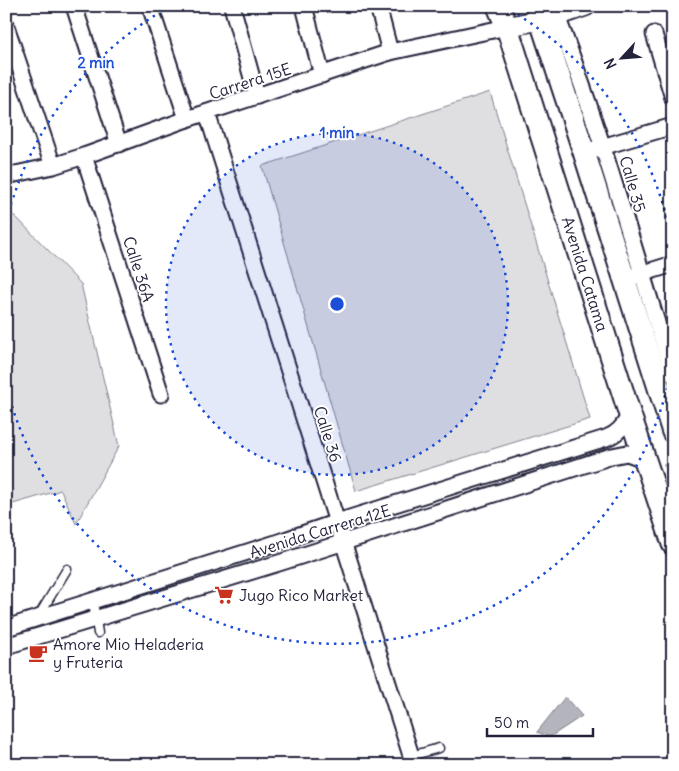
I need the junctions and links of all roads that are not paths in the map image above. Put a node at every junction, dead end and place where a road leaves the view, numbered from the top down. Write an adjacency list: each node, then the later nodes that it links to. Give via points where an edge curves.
1 (74, 6): 19 (street)
2 (150, 6): 17 (street)
3 (232, 6): 14 (street)
4 (304, 6): 13 (street)
5 (378, 6): 12 (street)
6 (498, 6): 10 (main road, Avenida Catama)
7 (586, 6): 8 (street)
8 (547, 12): 10 (street); 20 (main road)
9 (6, 26): 22 (street)
10 (507, 27): 12 (street, Carrera 15E); 28 (main road, Avenida Catama)
11 (654, 34): 15 (street)
12 (390, 52): 13 (street, Carrera 15E)
13 (322, 75): 14 (street, Carrera 15E)
14 (258, 96): 16 (street, Carrera 15E)
15 (673, 98)
16 (207, 113): 17 (street, Carrera 15E); 31 (street, Calle 36)
17 (187, 119): 19 (street, Carrera 15E)
18 (673, 126): 20 (street)
19 (119, 144): 21 (street, Carrera 15E)
20 (594, 149): 25 (main road)
21 (84, 156): 22 (street, Carrera 15E); 27 (street, Calle 36A)
22 (53, 166): 23 (street, Carrera 15E)
23 (6, 176)
24 (673, 264): 25 (street)
25 (632, 276): 26 (street); 29 (main road)
26 (673, 374)
27 (160, 394)
28 (630, 415): 30 (main road, Avenida Catama); 31 (street, Avenida Carrera 12E, via 614,436)
29 (673, 432)
30 (644, 459): 32 (street, Avenida Carrera 12E, via 627,453 612,456); 34 (main road, Avenida Catama)
31 (337, 522): 32 (street, Calle 36); 33 (street, Avenida Carrera 12E)
32 (343, 542): 35 (street, Avenida Carrera 12E); 43 (street, Calle 36)
33 (276, 543): 35 (street); 37 (street, Avenida Carrera 12E)
34 (673, 544)
35 (282, 562): 39 (street, Avenida Carrera 12E)
36 (67, 569): 38 (lane)
37 (93, 602): 38 (street, Avenida Carrera 12E); 39 (lane)
38 (37, 619): 40 (street, Avenida Carrera 12E)
39 (96, 626): 41 (street, Avenida Carrera 12E)
40 (6, 628)
41 (6, 646)
42 (439, 748): 43 (lane)
43 (413, 760)

